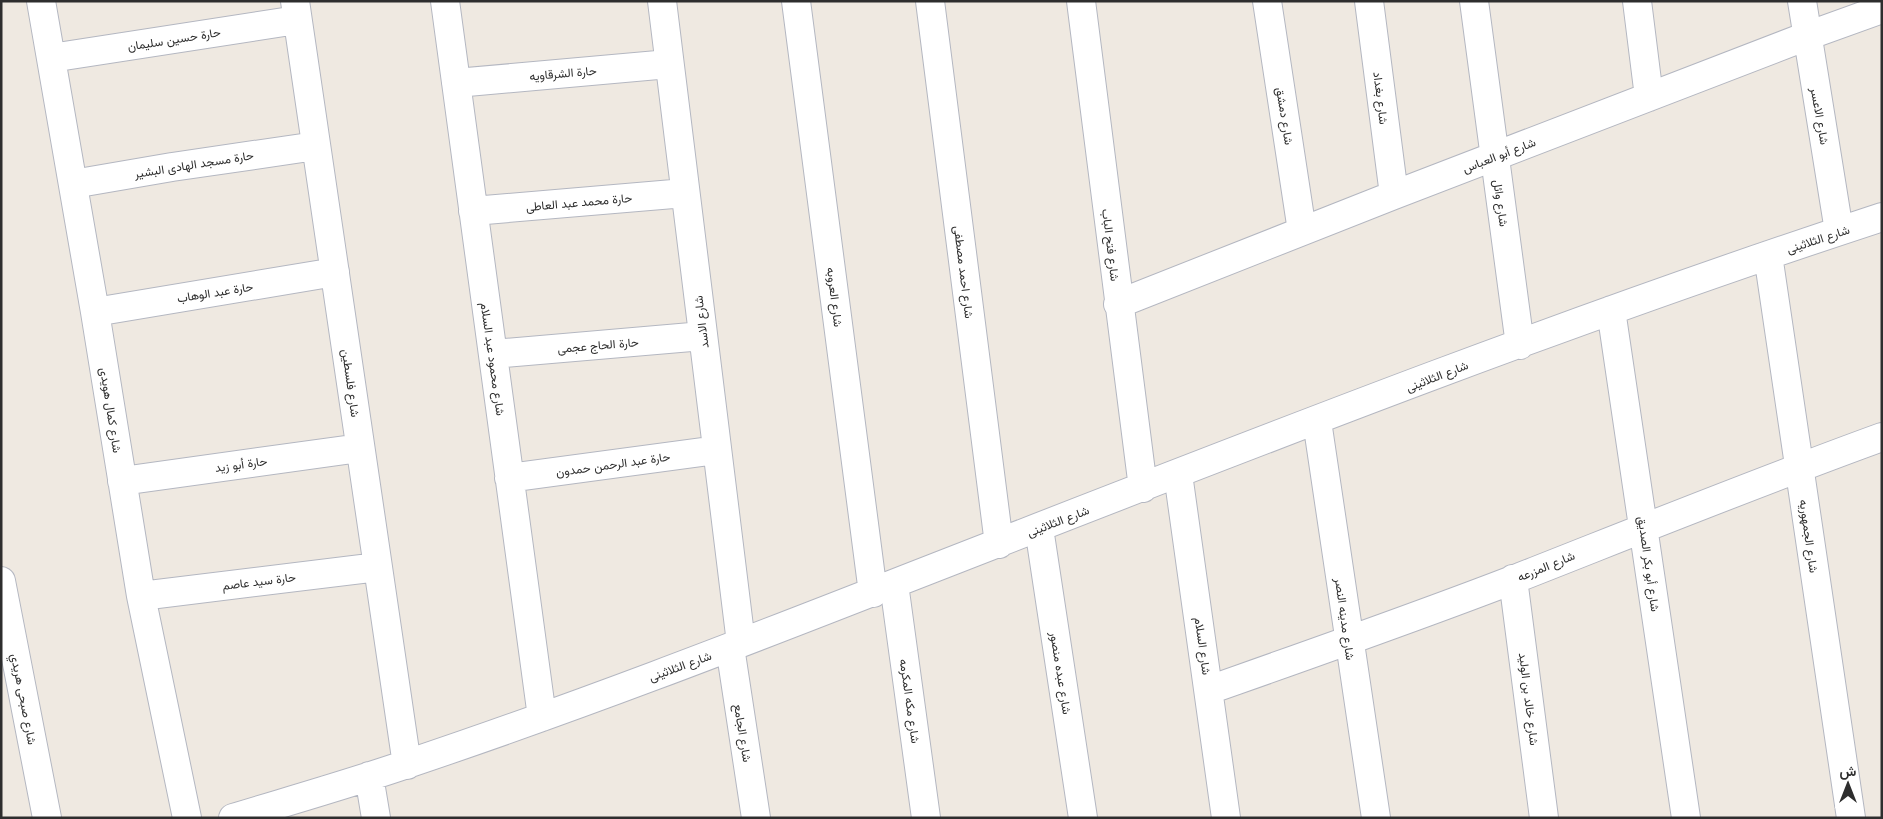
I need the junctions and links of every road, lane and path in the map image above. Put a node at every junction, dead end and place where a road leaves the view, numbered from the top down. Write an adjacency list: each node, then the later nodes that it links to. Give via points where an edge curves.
1 (41, 1): 15 (street, شارع كمال هويدى)
2 (445, 1): 17 (street, شارع محمود عبد السلام)
3 (662, 1): 16 (street, شارع الاسد)
4 (796, 1): 51 (street, شارع العروبه)
5 (930, 1): 47 (street, شارع احمد مصطفى)
6 (1081, 1): 30 (street, شارع فتح الباب)
7 (1267, 1): 26 (street, شارع دمشق)
8 (1369, 1): 23 (street, شارع بغداد)
9 (1474, 1): 20 (street, شارع وائل)
10 (1637, 1): 18 (street)
11 (1802, 1): 14 (street, شارع الاعسر)
12 (1882, 9): 14 (street, شارع أبو العباس)
13 (296, 11): 15 (street, حارة حسين سليمان); 19 (street, شارع فلسطين)
14 (1807, 36): 18 (street, شارع أبو العباس); 27 (street, شارع الاعسر)
15 (51, 58): 21 (street, شارع كمال هويدى)
16 (670, 64): 17 (street, حارة الشرقاويه); 22 (street, شارع الاسد)
17 (456, 83): 24 (street, شارع محمود عبد السلام)
18 (1649, 97): 20 (street, شارع أبو العباس)
19 (316, 146): 21 (street, حارة مسجد الهادى البشير); 29 (street, شارع فلسطين)
20 (1495, 156): 23 (street, شارع أبو العباس); 34 (street, شارع وائل)
21 (73, 184): 32 (street, شارع كمال هويدى)
22 (685, 193): 24 (street, حارة محمد عبد العاطى); 33 (street, شارع الاسد)
23 (1394, 195): 26 (street, شارع أبو العباس)
24 (473, 211): 35 (street, شارع محمود عبد السلام)
25 (1882, 217): 27 (street, شارع الثلاثينى)
26 (1302, 231): 30 (street, شارع أبو العباس)
27 (1839, 231): 28 (street, شارع الثلاثينى)
28 (1768, 255): 31 (street, شارع الثلاثينى); 40 (street, شارع الجمهوريه)
29 (335, 272): 32 (street, حارة عبد الوهاب); 38 (street, شارع فلسطين)
30 (1118, 304): 44 (street, شارع فتح الباب)
31 (1611, 310): 34 (street, شارع الثلاثينى); 46 (street, شارع أبو بكر الصديق)
32 (95, 312): 43 (street, شارع كمال هويدى)
33 (703, 336): 35 (street, حارة الحاج عجمى); 39 (street, شارع الاسد)
34 (1520, 344): 36 (street, شارع الثلاثينى)
35 (492, 354): 42 (street, شارع محمود عبد السلام)
36 (1316, 421): 41 (street, شارع الثلاثينى); 53 (street, شارع مدينه النصر)
37 (1882, 437): 40 (street, شارع المزرعه)
38 (360, 448): 43 (street, حارة أبو زيد); 48 (street, شارع فلسطين)
39 (717, 450): 42 (street, حارة عبد الرحمن حمدون); 54 (street, شارع الاسد)
40 (1799, 467): 46 (street, شارع المزرعه); 70 (street, شارع الجمهوريه)
41 (1178, 474): 44 (street, شارع الثلاثينى); 55 (street, شارع السلام)
42 (509, 478): 56 (street, شارع محمود عبد السلام)
43 (122, 481): 52 (street, شارع كمال هويدى)
44 (1143, 488): 45 (street, شارع الثلاثينى)
45 (1039, 528): 47 (street, شارع الثلاثينى); 65 (street, شارع عبده منصور)
46 (1643, 528): 49 (street, شارع المزرعه); 69 (street, شارع أبو بكر الصديق)
47 (998, 544): 51 (street, شارع الثلاثينى)
48 (378, 567): 52 (street, حارة سيد عاصم); 57 (street, شارع فلسطين)
49 (1513, 579): 53 (street, شارع المزرعه); 68 (street, شارع خالد بن الوليد)
50 (1, 581): 59 (street, شارع صبحى هريدي)
51 (884, 588): 54 (street, شارع الثلاثينى); 64 (street, شارع مكه المكرمه)
52 (141, 596): 60 (street, شارع كمال هويدى)
53 (1348, 641): 55 (street, شارع المزرعه); 67 (street, شارع مدينه النصر)
54 (735, 645): 56 (street, شارع الثلاثينى); 63 (street, شارع الجامع)
55 (1209, 690): 66 (street, شارع السلام)
56 (542, 717): 57 (street, شارع الثلاثينى)
57 (407, 765): 58 (street, شارع الثلاثينى)
58 (369, 776): 61 (street, شارع الثلاثينى); 62 (street)
59 (46, 818)
60 (187, 818)
61 (233, 818)
62 (376, 818)
63 (756, 818)
64 (926, 818)
65 (1083, 818)
66 (1226, 818)
67 (1376, 818)
68 (1544, 818)
69 (1686, 818)
70 (1851, 818)

